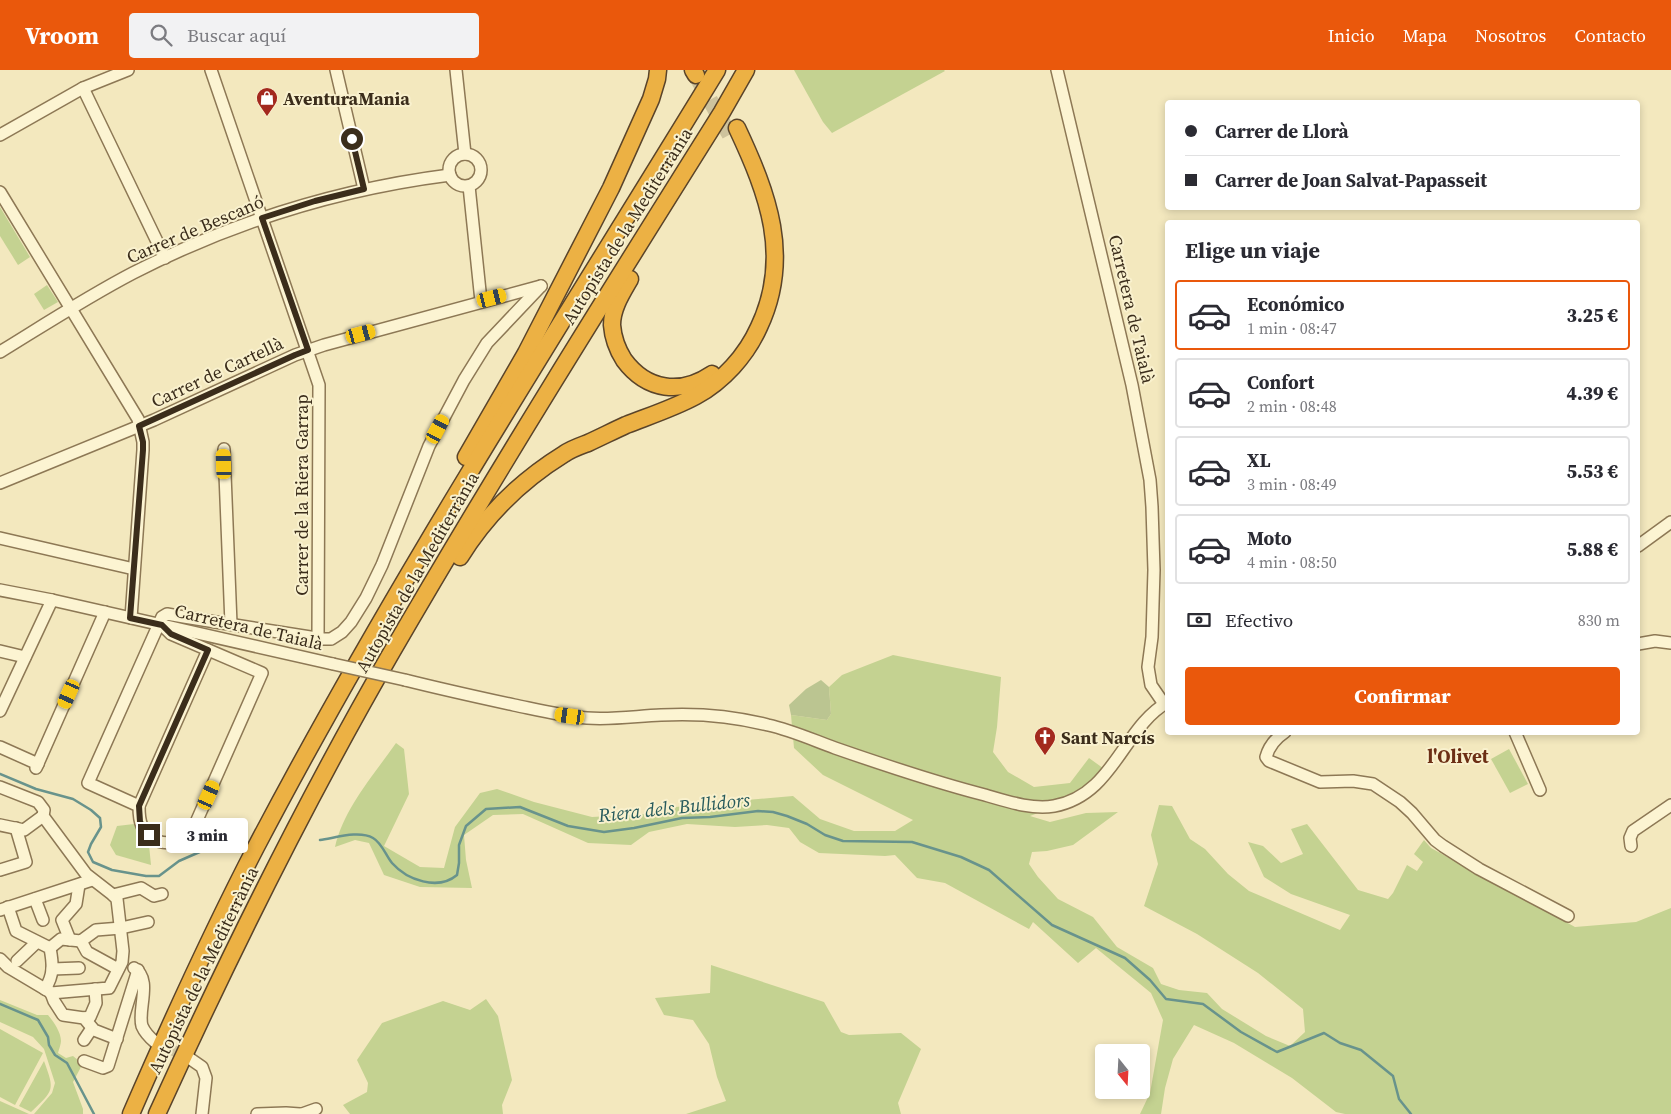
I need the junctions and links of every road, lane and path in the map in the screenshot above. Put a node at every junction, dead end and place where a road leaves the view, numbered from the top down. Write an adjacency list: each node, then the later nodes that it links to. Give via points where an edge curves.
1 (128, 70): 9 (street)
2 (211, 70): 17 (street, Carrer de la Riera Garrap)
3 (336, 70): 15 (street)
4 (456, 70): 11 (street)
5 (658, 70): 30 (highway, via 651,99 611,188 526,353 468,454)
6 (717, 70): 30 (highway, Autopista de la Mediterrània)
7 (746, 70): 12 (highway, Autopista de la Mediterrània)
8 (1057, 70): 44 (street, Carretera de Taialà, via 1132,386 1150,480 1154,570 1148,667 1151,685)
9 (84, 88): 10 (street); 18 (street)
10 (0, 135)
11 (465, 154): 13 (street, via 452,160); 14 (street, via 475,157 481,165 478,180)
12 (694, 157): 38 (highway, Autopista de la Mediterrània); 38 (highway, via 615,309 612,323 616,345 634,372 644,380 677,388 701,381 723,365 753,323 764,291 766,264 754,189 734,133 753,162 768,204 774,234 774,282 764,318 753,341 739,359 696,396 564,454 509,495 468,545 426,612)
13 (450, 175): 14 (street, via 459,185); 15 (street, Carrer de Bescanó)
14 (468, 186): 19 (street)
15 (364, 189): 17 (street, Carrer de Bescanó)
16 (0, 192): 20 (street)
17 (262, 218): 18 (street, Carrer de Bescanó); 21 (street, Carrer de la Riera Garrap)
18 (165, 258): 20 (street, Carrer de Bescanó)
19 (482, 301): 21 (street, Carrer de Cartellà); 37 (street, Carrer de Cartellà, via 541,286 487,343 464,380 429,446 382,565 351,622 331,639)
20 (71, 308): 22 (street, Carrer de Bescanó); 23 (street)
21 (308, 350): 23 (street, Carrer de Cartellà); 37 (street, Carrer de la Riera Garrap, via 319,385)
22 (0, 352)
23 (139, 426): 25 (street, Carrer de Cartellà); 29 (street, via 143,450)
24 (224, 448): 35 (street)
25 (0, 483)
26 (1671, 522): 28 (street)
27 (0, 538): 29 (street)
28 (1640, 545)
29 (134, 569): 34 (street)
30 (408, 575): 87 (highway, Autopista de la Mediterrània, via 256,847)
31 (0, 590): 32 (street, Carretera de Taialà)
32 (52, 600): 33 (street, Carretera de Taialà); 43 (street)
33 (105, 612): 34 (street, Carretera de Taialà); 49 (street, via 37,766)
34 (130, 618): 36 (street, Carretera de Taialà)
35 (231, 624): 36 (street, Carretera de Taialà, via 168,614 162,617); 37 (street, Carretera de Taialà)
36 (160, 625): 41 (street, via 171,634); 45 (street, Carretera de Taialà, bridge, via 535,710 588,718 691,714 746,720 785,730 931,780 1044,807 1074,799 1090,789 1114,764 1145,721); 53 (street, via 88,783)
37 (320, 638)
38 (400, 639): 88 (highway, Autopista de la Mediterrània, via 280,856)
39 (1671, 643): 40 (street)
40 (1640, 644)
41 (208, 650): 53 (street); 53 (street, via 262,673 223,764 194,827 183,839 165,843 149,835 140,822)
42 (0, 652): 43 (street)
43 (25, 657): 46 (street)
44 (1165, 702)
45 (1165, 704)
46 (0, 710)
47 (1281, 735): 65 (street, via 1267,752 1269,761 1320,782 1374,784 1406,808 1443,846)
48 (1516, 735): 51 (street)
49 (0, 747)
50 (0, 787): 54 (street, via 38,802 44,810)
51 (1540, 790)
52 (1671, 805): 57 (street, via 1633,831)
53 (139, 806)
54 (43, 816): 56 (street, via 24,830); 59 (street)
55 (0, 825): 56 (street)
56 (16, 828): 58 (street, via 26,862)
57 (1631, 846)
58 (0, 870)
59 (92, 880): 60 (street); 62 (street)
60 (79, 885): 63 (street); 69 (street, via 76,904 62,920)
61 (162, 894): 62 (street, via 154,896 141,888)
62 (113, 895): 68 (street, via 118,905)
63 (35, 898): 64 (street); 66 (street)
64 (4, 908): 70 (street, via 16,931)
65 (1568, 916)
66 (43, 920)
67 (148, 922): 68 (street)
68 (121, 928): 69 (street, via 96,930); 73 (street, via 123,952)
69 (71, 940): 71 (street); 73 (street, via 87,952)
70 (37, 942): 71 (street); 72 (street)
71 (50, 948): 75 (street)
72 (6, 965): 78 (street)
73 (120, 966): 76 (street); 77 (street, via 109,988)
74 (79, 968): 75 (street)
75 (52, 969): 78 (street)
76 (139, 972): 81 (street); 83 (street, via 144,981 142,1024 147,1036)
77 (95, 989): 78 (street); 79 (street, via 96,1003 90,1017)
78 (48, 991): 79 (street, via 63,1014)
79 (84, 1018): 80 (street)
80 (92, 1028): 81 (street); 82 (street)
81 (117, 1039): 85 (street, via 108,1066 103,1068)
82 (84, 1040)
83 (155, 1042)
84 (189, 1058): 89 (street, via 202,1067 206,1078)
85 (84, 1061)
86 (316, 1110): 91 (street)
87 (131, 1114)
88 (157, 1114)
89 (202, 1114)
90 (257, 1114): 91 (street)
91 (301, 1114)

